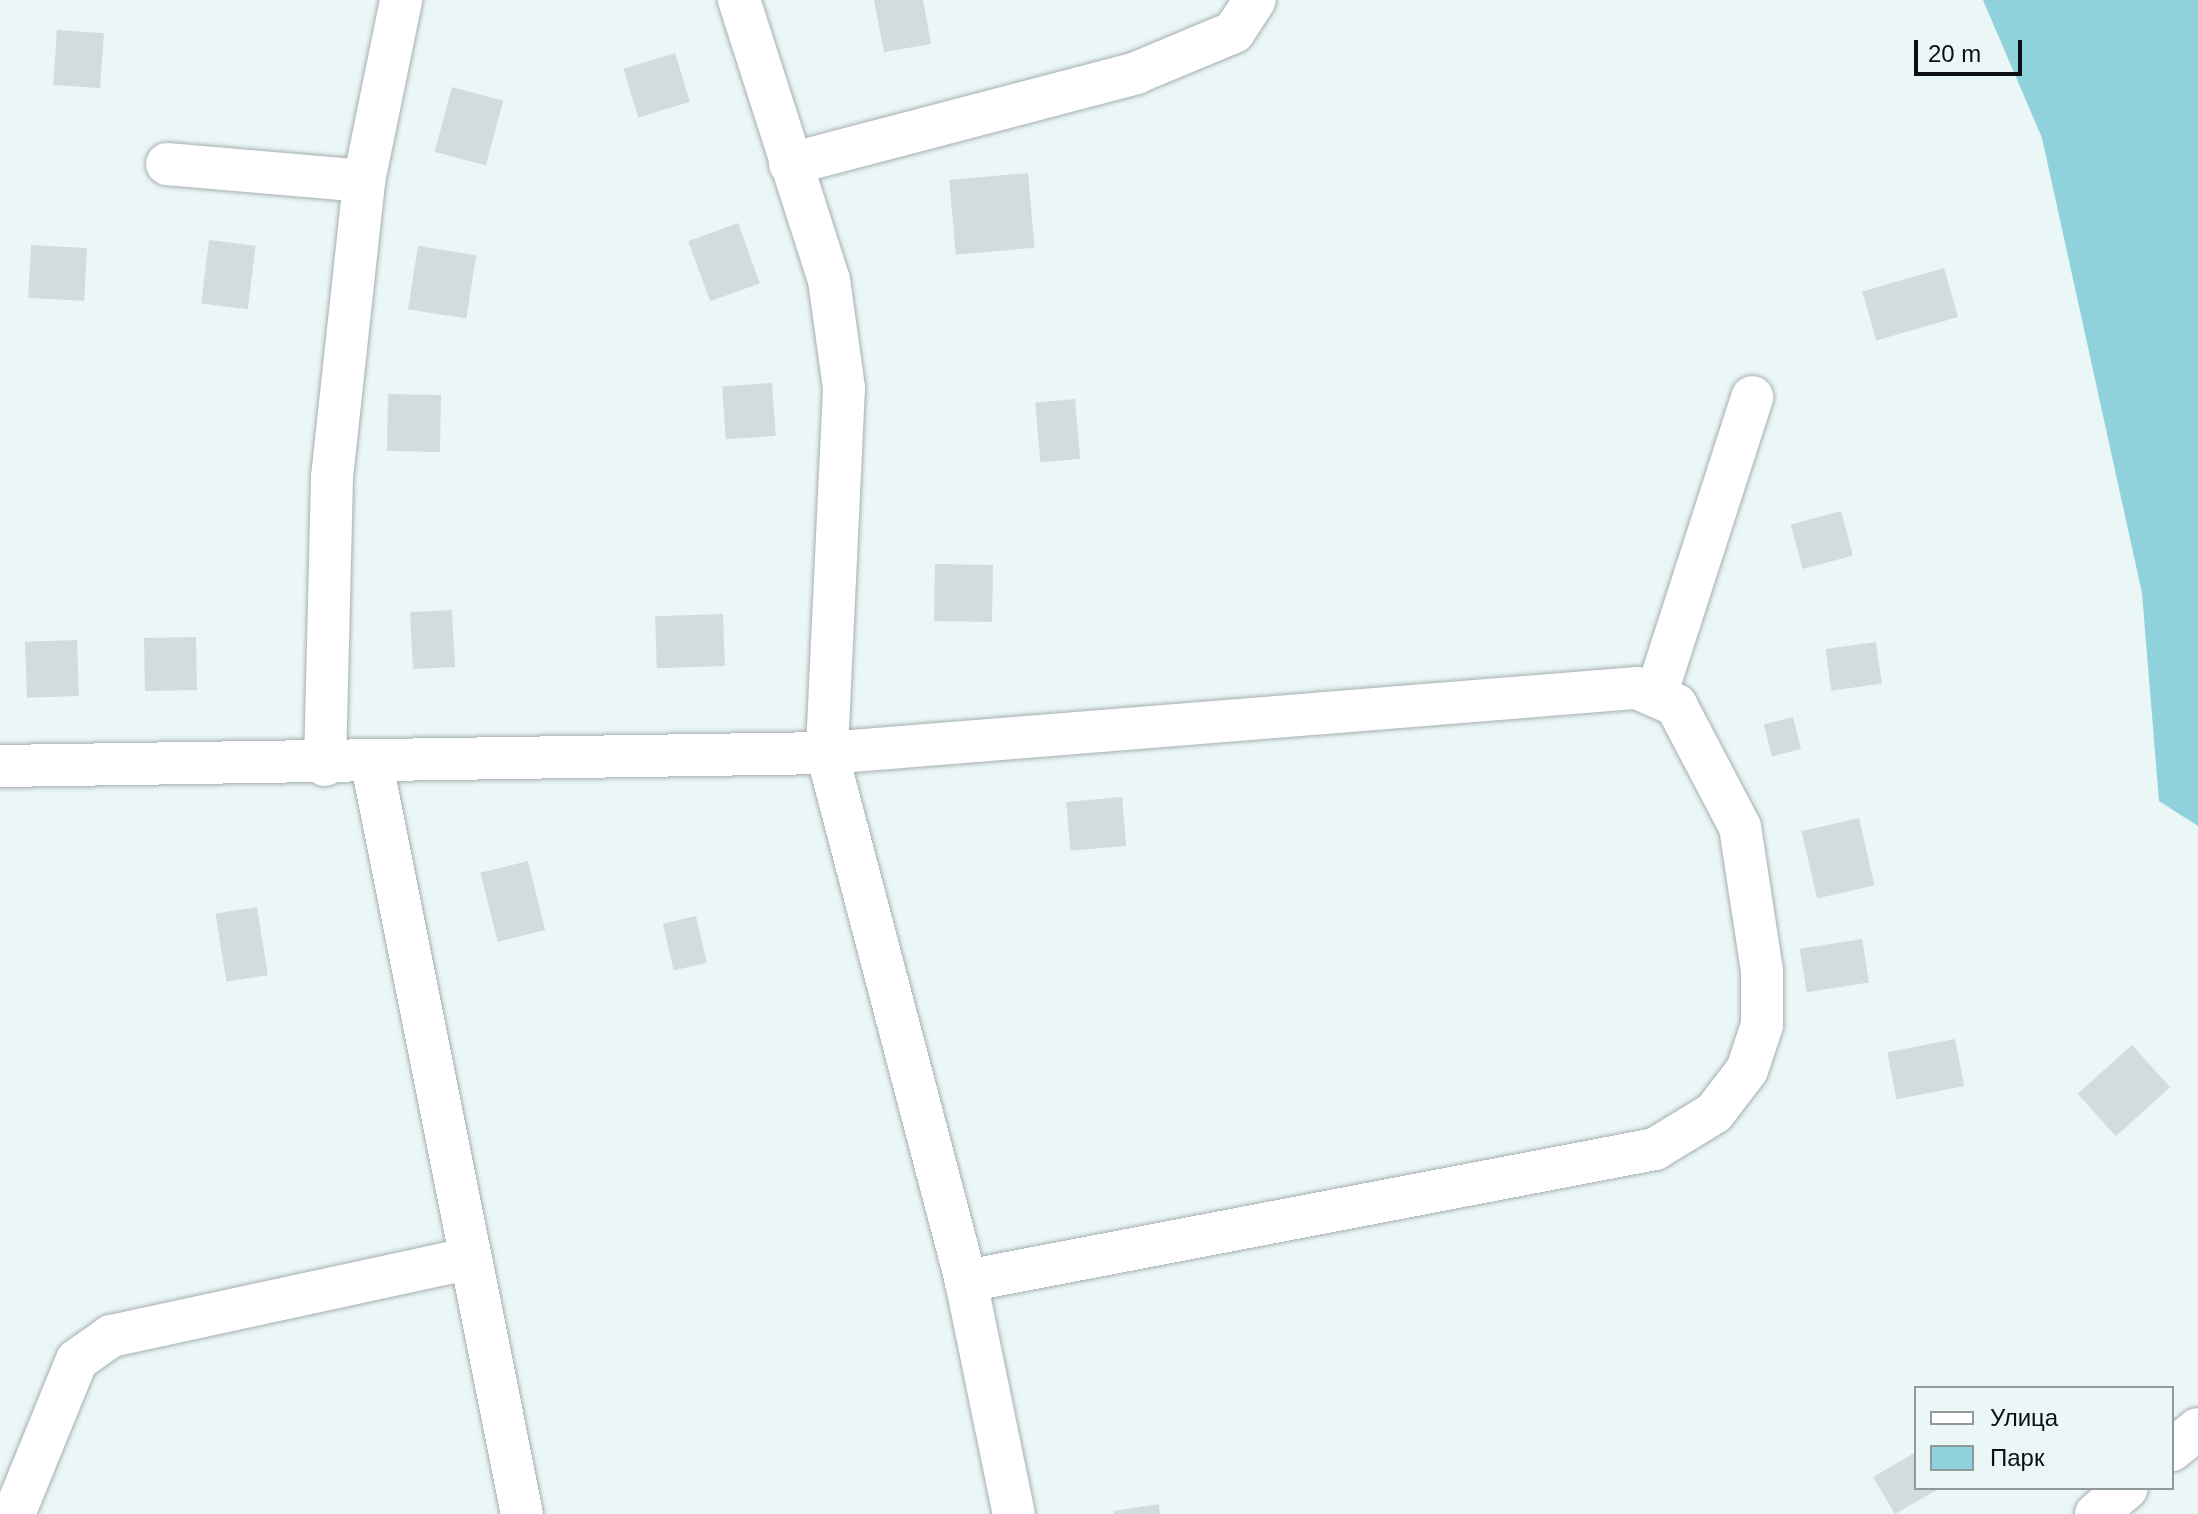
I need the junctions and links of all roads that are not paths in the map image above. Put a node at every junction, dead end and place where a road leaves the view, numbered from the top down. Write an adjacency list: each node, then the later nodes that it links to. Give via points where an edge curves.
1 (401, 0): 6 (street)
2 (739, 0): 5 (street)
3 (1255, 0): 5 (street, via 1234,32 1136,73)
4 (167, 164): 6 (street)
5 (790, 164): 9 (street, via 829,280 844,388)
6 (364, 181): 11 (street, via 332,477)
7 (1752, 397): 8 (street)
8 (1657, 692): 9 (street); 14 (street, via 1676,705 1710,757 1740,827 1762,971 1762,1025 1747,1070 1714,1113 1655,1149)
9 (827, 753): 10 (street); 14 (street)
10 (372, 764): 11 (street); 13 (street)
11 (325, 765): 12 (street)
12 (0, 766)
13 (471, 1258): 18 (street, via 111,1336 77,1360); 19 (street)
14 (966, 1281): 20 (street)
15 (2198, 1429): 16 (street)
16 (2174, 1448)
17 (2125, 1490): 21 (street)
18 (14, 1514)
19 (522, 1514)
20 (1014, 1514)
21 (2096, 1514)

